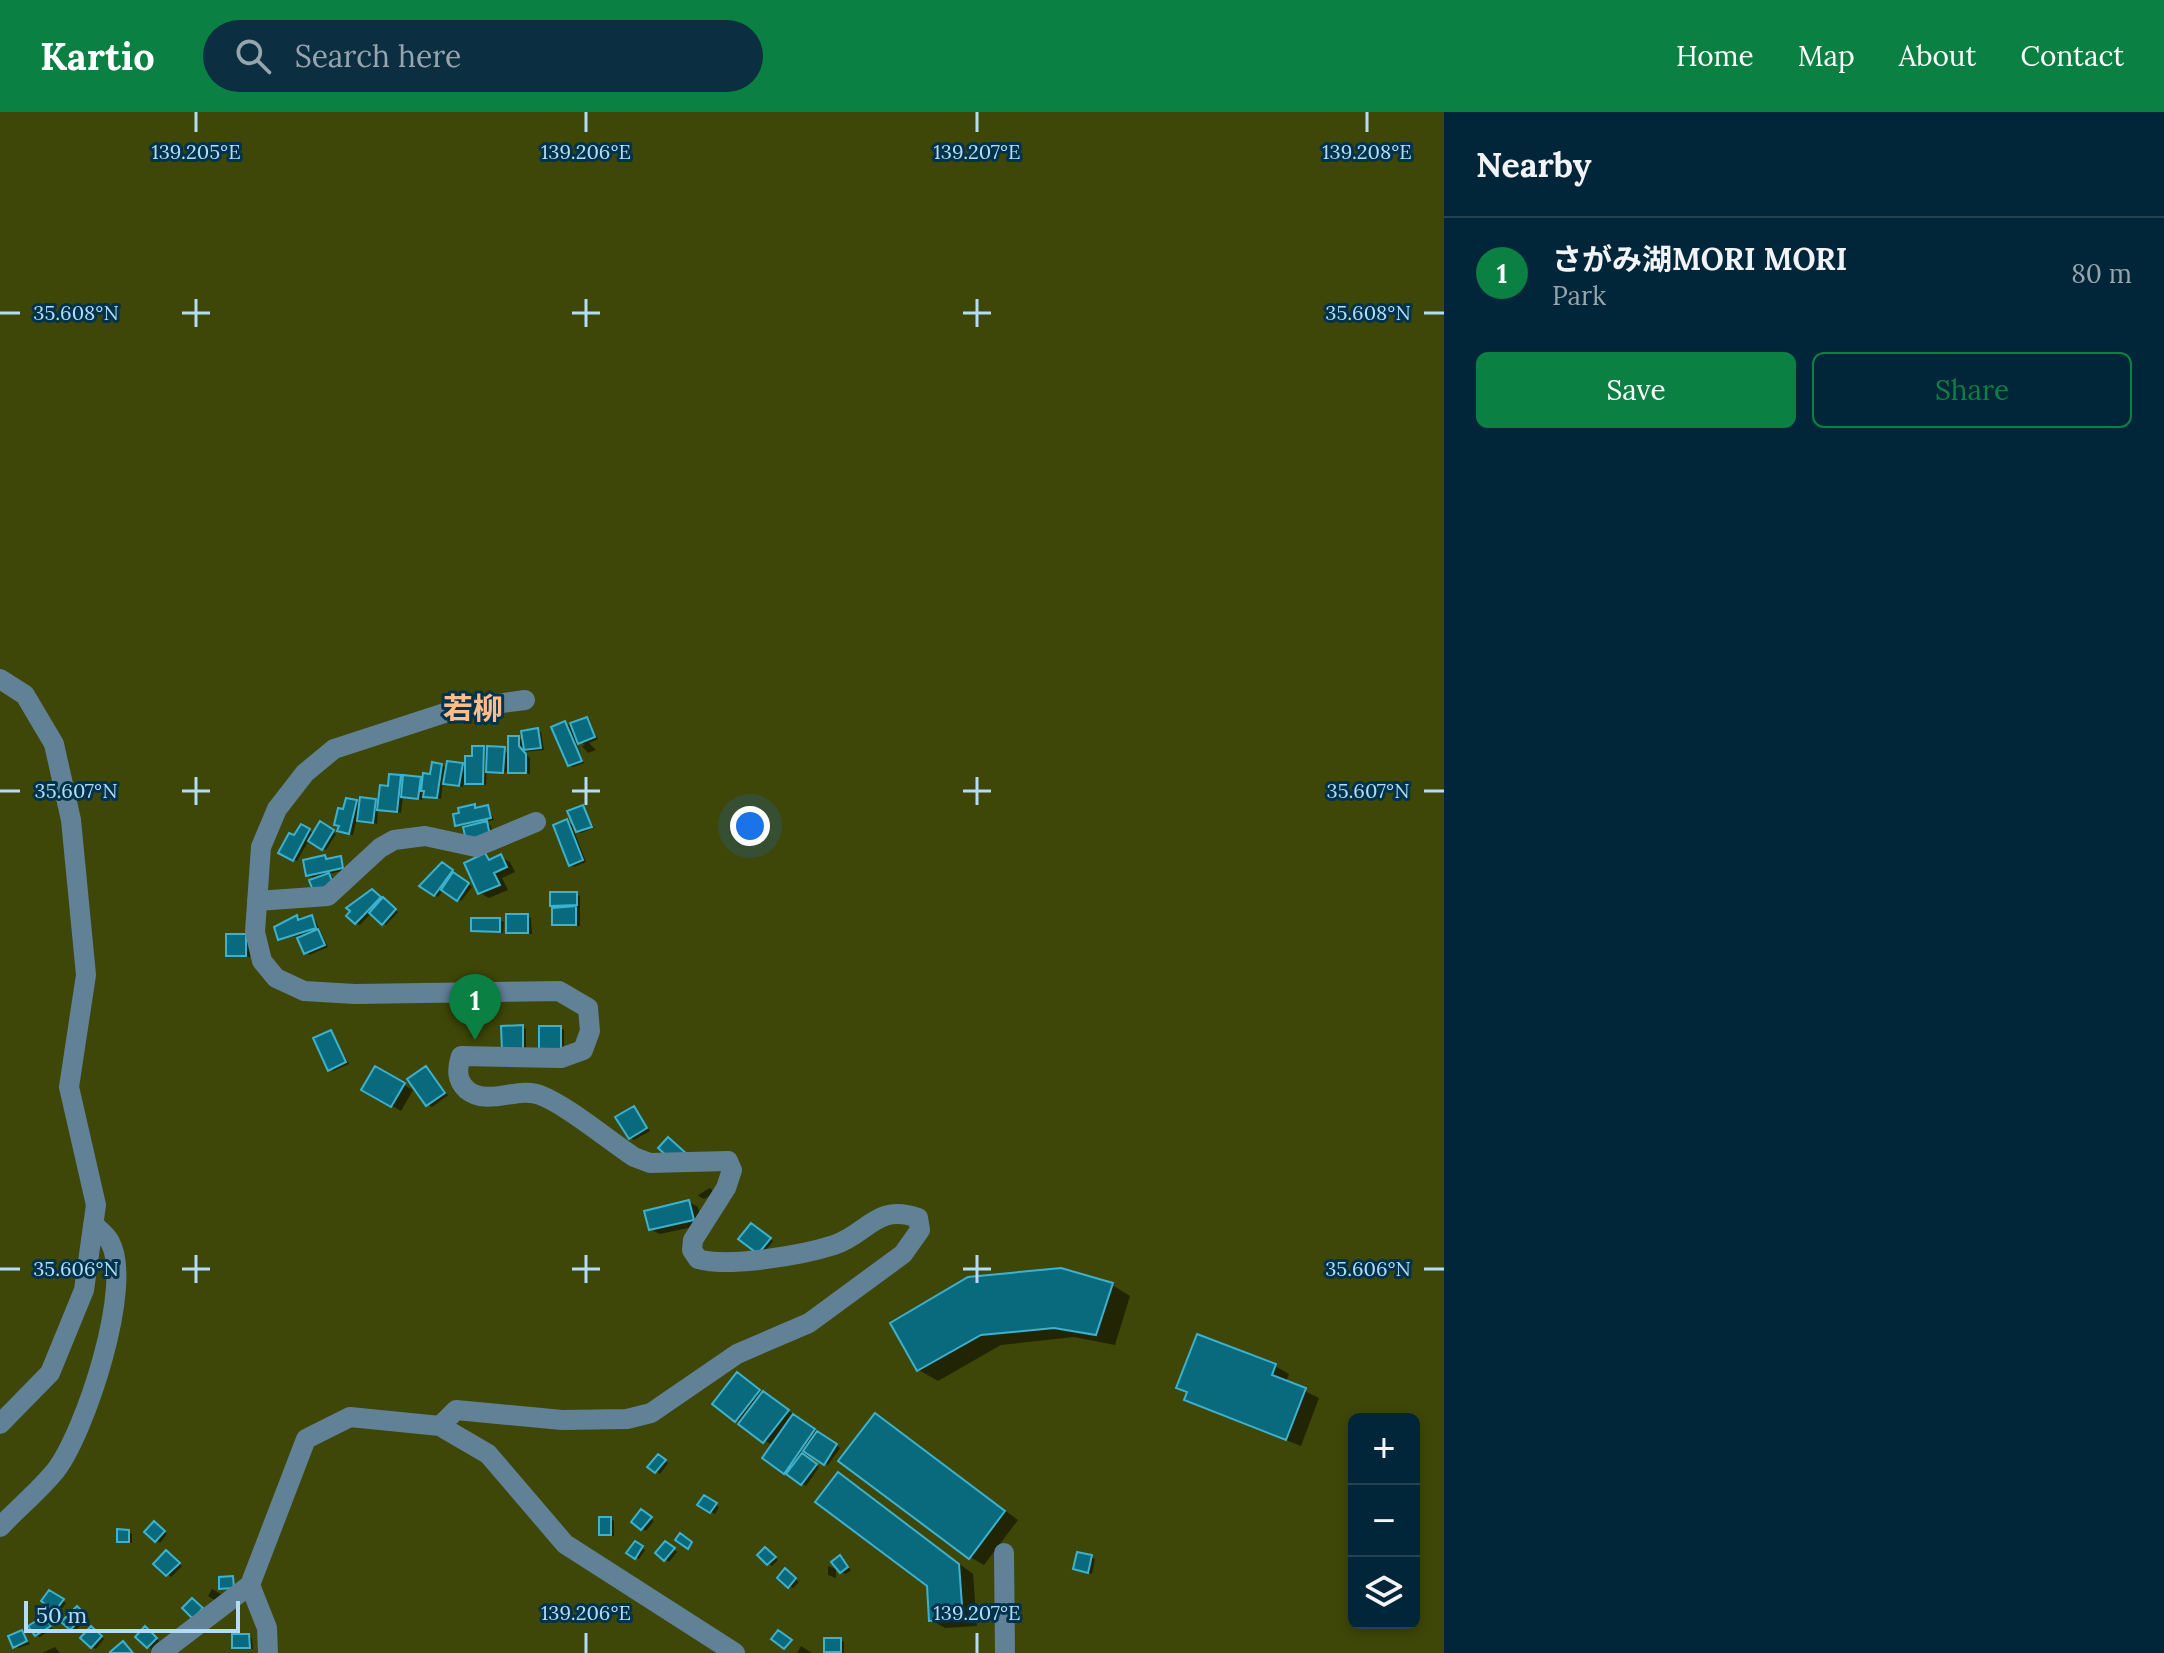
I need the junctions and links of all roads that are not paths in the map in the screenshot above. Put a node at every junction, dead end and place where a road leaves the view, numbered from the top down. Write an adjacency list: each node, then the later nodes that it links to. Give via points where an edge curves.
1 (0, 679): 5 (lane, via 25,695 54,744 71,820 86,975 69,1087 96,1205)
2 (525, 700): 4 (lane, via 457,709 334,749 305,773 277,809 261,847)
3 (536, 822): 4 (lane, via 476,847 425,836 394,840 328,896)
4 (257, 901): 7 (lane, via 255,932 262,961 276,978 304,991 559,991 588,1008 590,1031 583,1050 561,1058 461,1056 457,1069 462,1084 470,1093 490,1097 538,1093 650,1163 728,1161 732,1170 726,1188 693,1240 698,1259 764,1257 835,1245 880,1216 902,1213 918,1218 920,1230 903,1254 809,1323 737,1354 651,1413 627,1419 562,1420 456,1410)
5 (93, 1224): 6 (lane, via 84,1290 50,1373); 8 (lane, via 110,1241 116,1264 112,1334 86,1409 57,1468)
6 (0, 1424)
7 (440, 1426): 10 (lane, via 350,1417 306,1439); 13 (lane, via 488,1454 565,1544)
8 (0, 1527)
9 (1004, 1553): 14 (lane)
10 (250, 1585): 11 (lane); 12 (lane, via 267,1628)
11 (161, 1653)
12 (268, 1653)
13 (735, 1653)
14 (1005, 1653)

